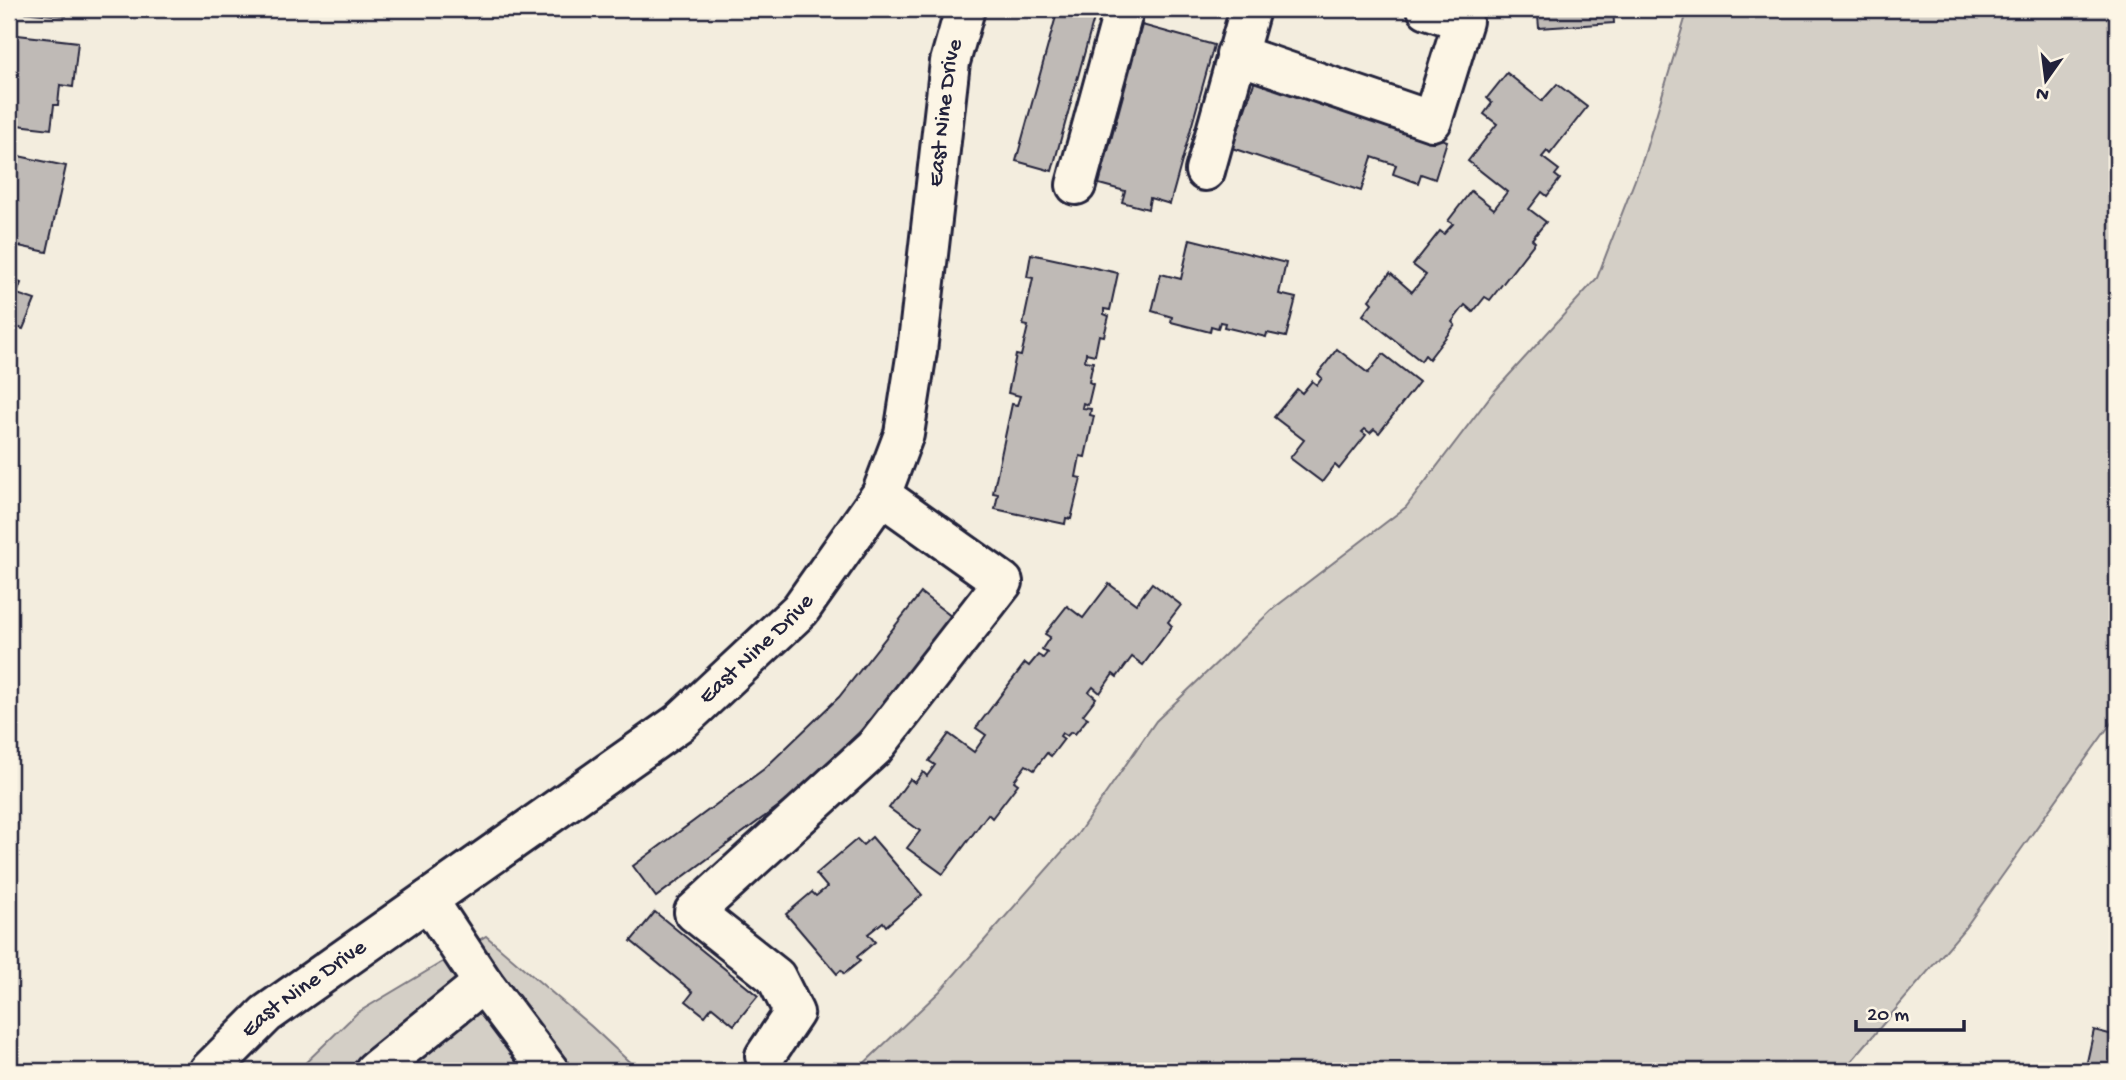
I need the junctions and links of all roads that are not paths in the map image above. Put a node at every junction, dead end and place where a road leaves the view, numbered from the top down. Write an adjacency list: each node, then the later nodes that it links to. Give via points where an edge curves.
1 (965, 9): 8 (street, East Nine Drive, via 950,62 904,434)
2 (1124, 9): 7 (street)
3 (1249, 9): 5 (street)
4 (1427, 9): 5 (street, via 1463,21 1432,121)
5 (1236, 54): 6 (street)
6 (1205, 171)
7 (1076, 185)
8 (881, 495): 9 (street, East Nine Drive, via 800,610 679,723); 11 (street, via 1003,582 874,748 694,912 776,978 794,1013)
9 (428, 900): 10 (street); 12 (street, East Nine Drive, via 266,1014)
10 (483, 983): 13 (street); 14 (street)
11 (765, 1056)
12 (209, 1071)
13 (374, 1071)
14 (549, 1071)

